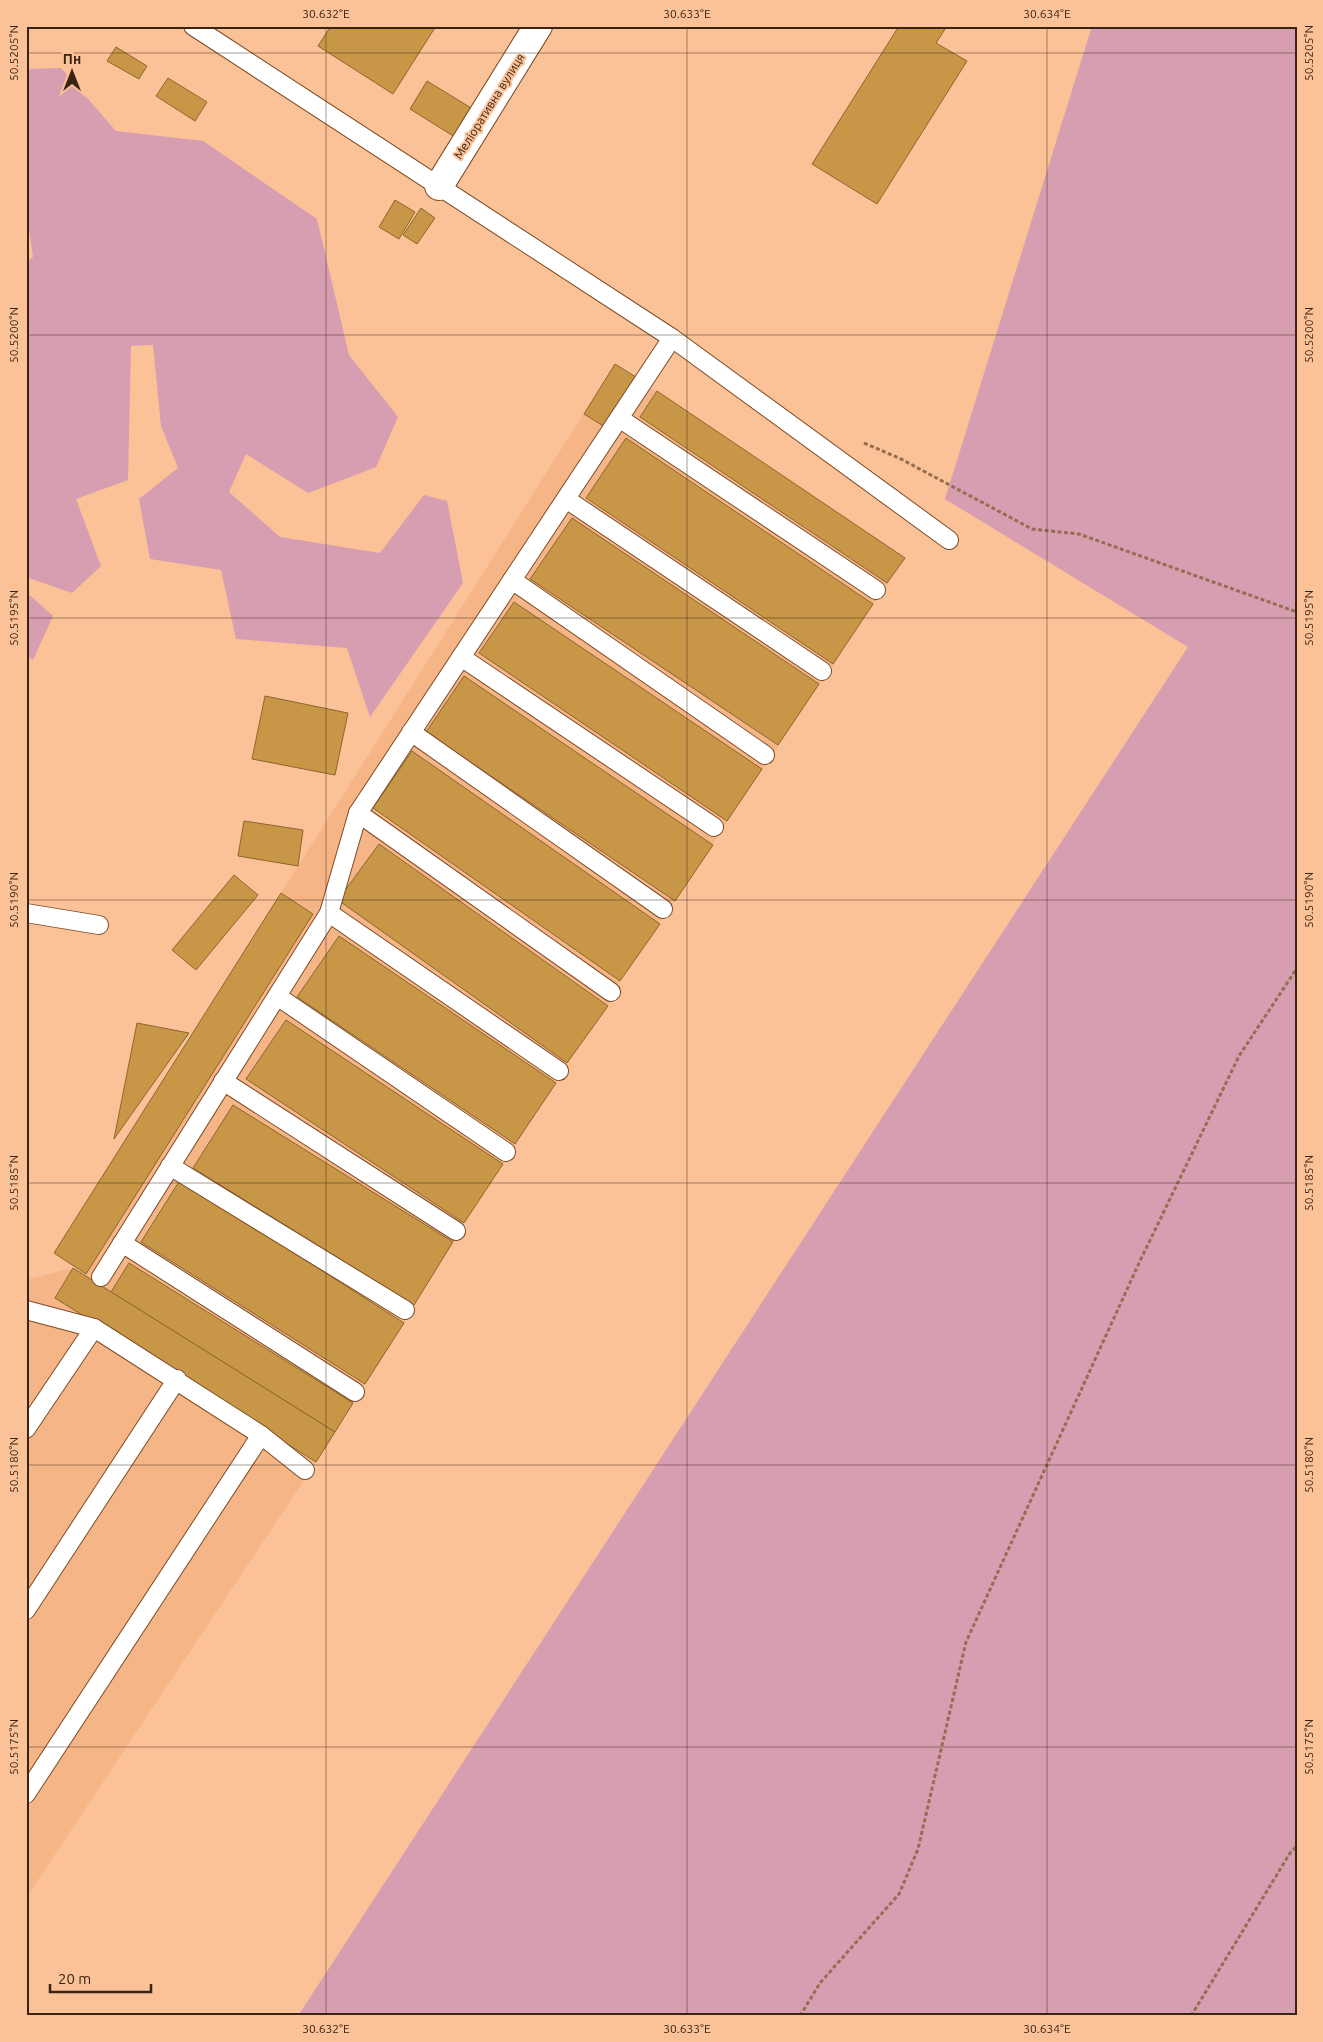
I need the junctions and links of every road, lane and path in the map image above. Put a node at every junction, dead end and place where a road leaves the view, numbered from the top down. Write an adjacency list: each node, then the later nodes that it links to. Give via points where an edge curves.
1 (193, 26): 4 (lane)
2 (538, 26): 4 (street, Меліоративна вулиця)
3 (463, 152): 4 (lane)
4 (439, 186): 5 (lane)
5 (672, 338): 6 (lane); 9 (lane)
6 (619, 418): 8 (lane); 11 (lane)
7 (858, 440): 12 (path, via 1032,528 1079,534)
8 (566, 499): 10 (lane); 14 (lane)
9 (949, 540)
10 (512, 580): 13 (lane); 16 (lane)
11 (876, 590)
12 (1297, 612)
13 (462, 657): 15 (lane); 18 (lane)
14 (822, 671)
15 (411, 732): 17 (lane); 19 (lane)
16 (765, 755)
17 (358, 813): 21 (lane); 24 (lane)
18 (714, 827)
19 (663, 909)
20 (26, 913): 22 (lane)
21 (329, 913): 25 (lane); 26 (lane)
22 (99, 925)
23 (1297, 968): 44 (path, via 1235,1065 1140,1260 966,1642 918,1849 899,1894 820,1983)
24 (610, 992)
25 (277, 996): 27 (lane); 28 (lane)
26 (559, 1071)
27 (223, 1082): 29 (lane); 30 (lane)
28 (506, 1152)
29 (170, 1166): 31 (lane); 34 (lane)
30 (456, 1231)
31 (122, 1243): 32 (lane); 37 (lane)
32 (101, 1277)
33 (26, 1310): 35 (lane)
34 (405, 1310)
35 (94, 1328): 36 (lane); 38 (lane)
36 (177, 1379): 39 (lane); 41 (lane)
37 (355, 1392)
38 (26, 1429)
39 (261, 1434): 40 (lane); 42 (lane)
40 (305, 1470)
41 (26, 1610)
42 (26, 1794)
43 (1297, 1846): 45 (path, via 1290,1852)
44 (800, 2016)
45 (1191, 2016)

